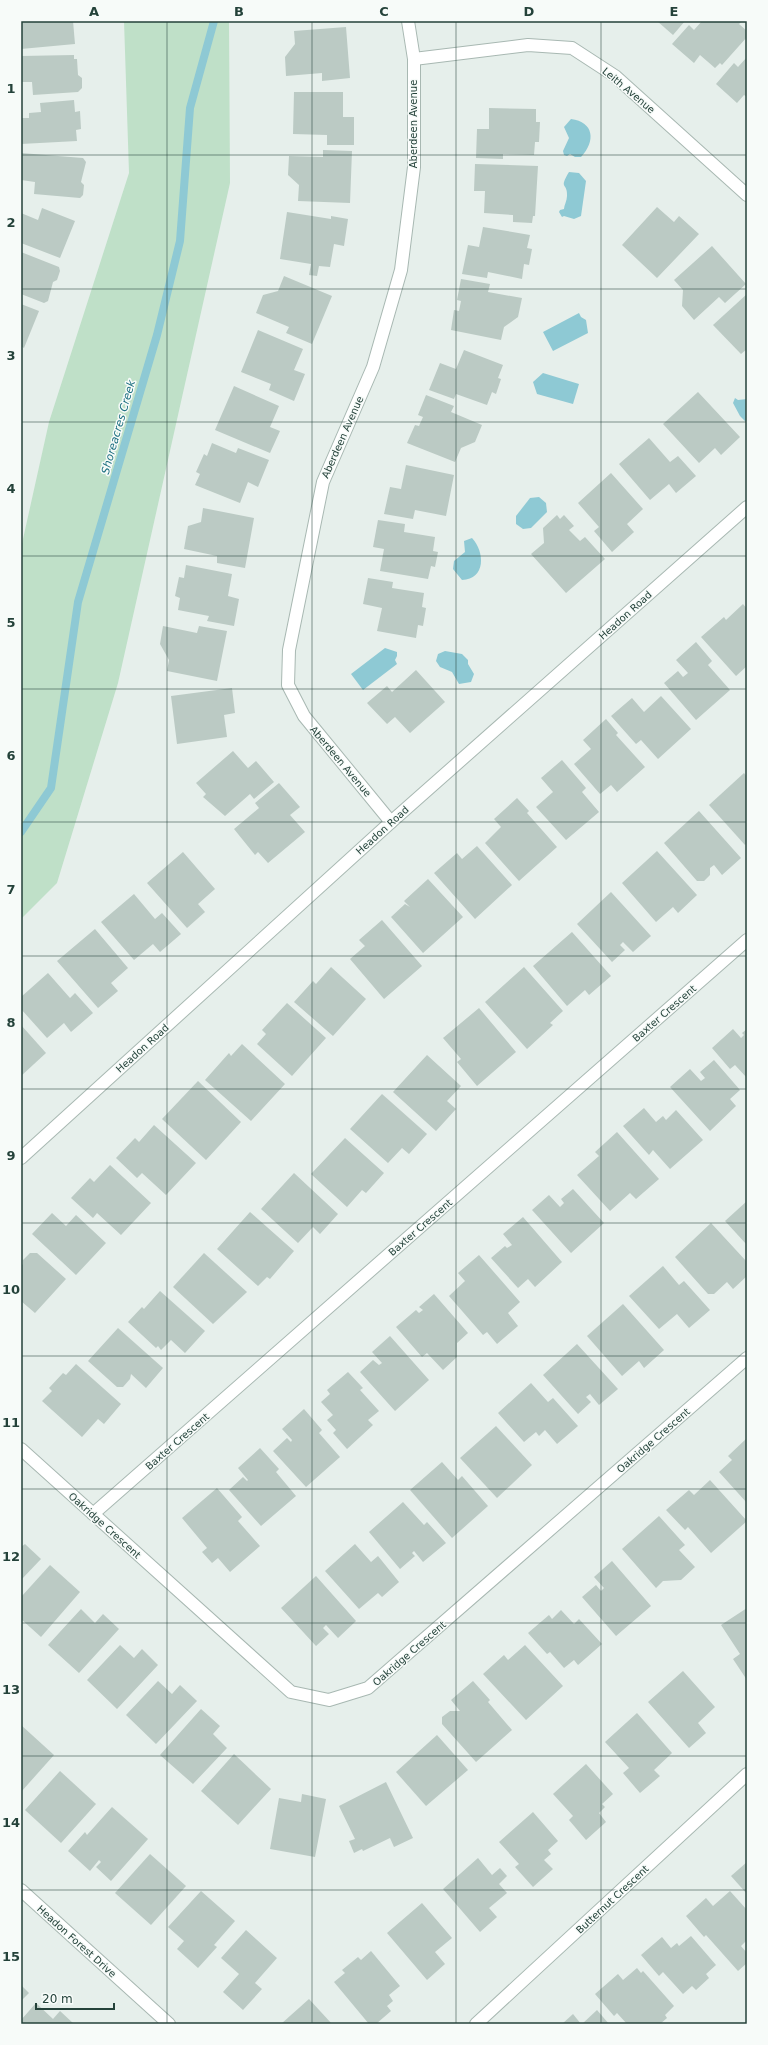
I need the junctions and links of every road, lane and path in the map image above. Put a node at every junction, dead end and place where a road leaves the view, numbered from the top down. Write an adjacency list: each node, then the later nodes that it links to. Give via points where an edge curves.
1 (408, 21): 2 (street, Aberdeen Avenue)
2 (414, 59): 3 (street, Leith Avenue, via 528,44 572,48 615,76); 5 (street, Aberdeen Avenue, via 414,167 400,270 373,367 323,482 289,650 288,685 304,716)
3 (747, 194)
4 (747, 507): 5 (street, Headon Road)
5 (391, 822): 7 (street, Headon Road)
6 (747, 940): 10 (street, Baxter Crescent)
7 (21, 1158)
8 (747, 1358): 10 (street, Oakridge Crescent, via 368,1688 330,1700 291,1692)
9 (21, 1449): 10 (street, Oakridge Crescent)
10 (93, 1514)
11 (747, 1774): 14 (street, Butternut Crescent)
12 (21, 1890): 13 (street, Headon Forest Drive)
13 (169, 2024)
14 (476, 2024)

